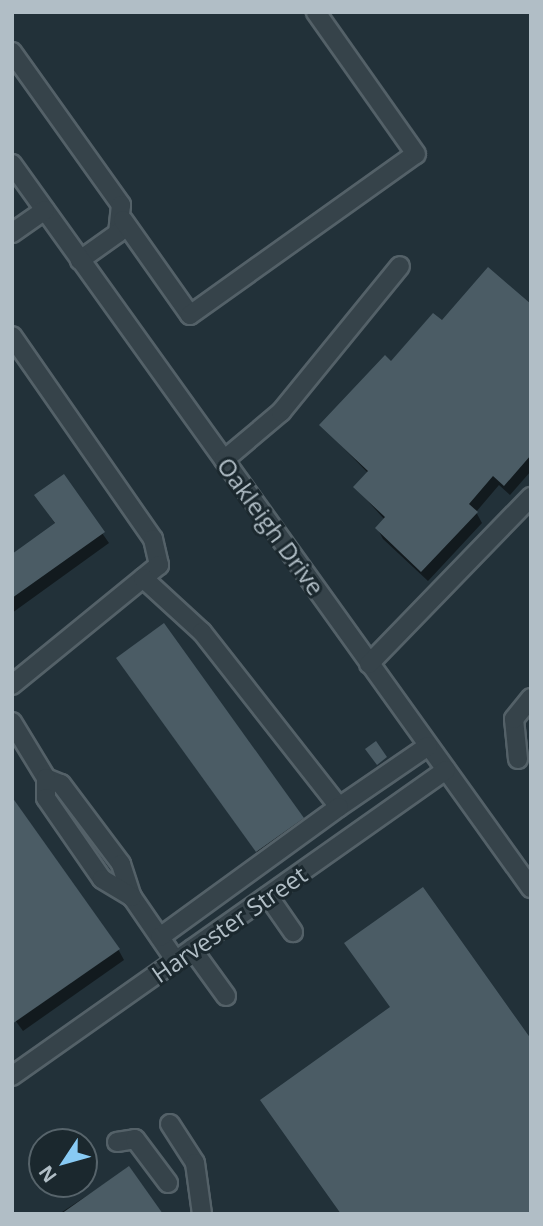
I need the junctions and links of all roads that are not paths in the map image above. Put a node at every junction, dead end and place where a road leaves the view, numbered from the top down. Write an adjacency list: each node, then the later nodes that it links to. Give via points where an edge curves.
1 (316, 12): 5 (street, via 416,154 190,315)
2 (12, 52): 5 (street, via 121,205)
3 (12, 164): 4 (street, Oakleigh Drive)
4 (45, 211): 6 (street); 7 (street, Oakleigh Drive)
5 (123, 220): 7 (street, via 118,233)
6 (12, 233)
7 (80, 260): 10 (street, Oakleigh Drive)
8 (400, 267): 10 (street, via 281,412)
9 (12, 336): 12 (street, via 153,539 159,565)
10 (224, 460): 13 (street, Oakleigh Drive)
11 (531, 497): 13 (street)
12 (143, 578): 14 (street); 20 (street, via 202,632)
13 (369, 664): 17 (street, Oakleigh Drive)
14 (12, 685)
15 (531, 698): 18 (street, via 514,719)
16 (12, 722): 24 (street, via 46,778 46,798 102,879 132,897)
17 (428, 746): 19 (street, Oakleigh Drive); 20 (street)
18 (518, 759)
19 (446, 771): 21 (street, Oakleigh Drive); 22 (street, Harvester Street)
20 (339, 807): 24 (street)
21 (531, 888)
22 (268, 896): 23 (street); 25 (street, Harvester Street)
23 (292, 932)
24 (160, 937): 26 (street)
25 (192, 949): 26 (street, Harvester Street); 27 (street)
26 (176, 961): 28 (street, Harvester Street)
27 (226, 996)
28 (14, 1072)
29 (170, 1124): 32 (street, via 195,1163)
30 (117, 1142): 31 (street, via 135,1139)
31 (168, 1183)
32 (202, 1214)

